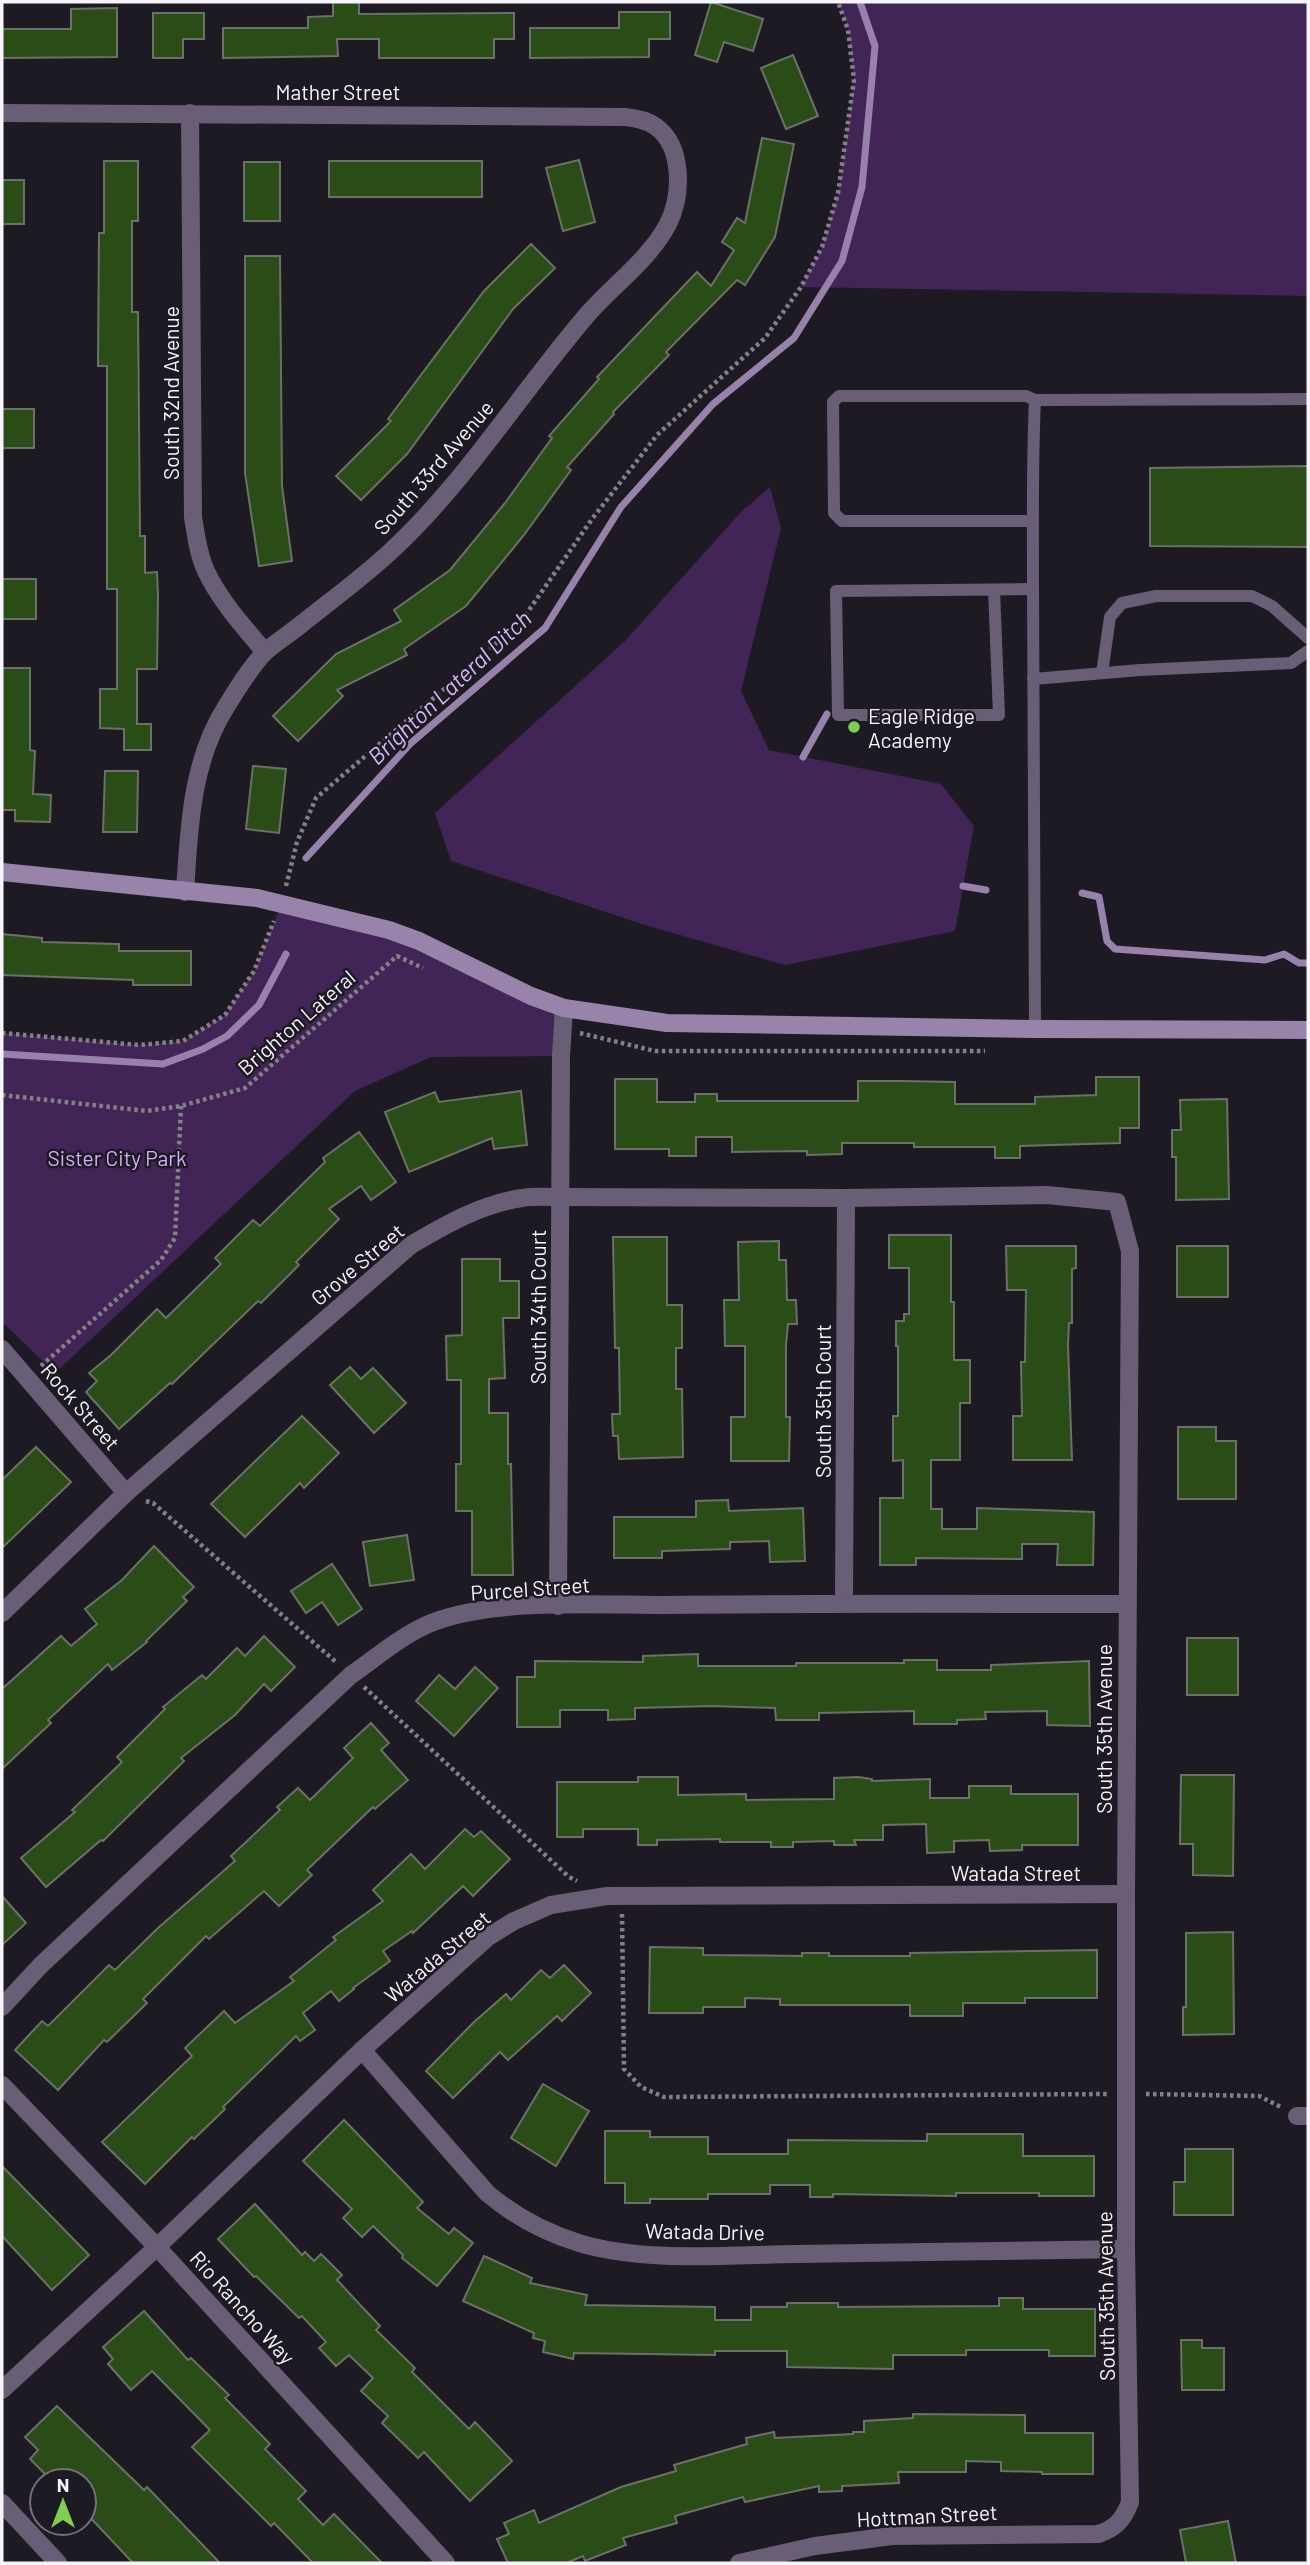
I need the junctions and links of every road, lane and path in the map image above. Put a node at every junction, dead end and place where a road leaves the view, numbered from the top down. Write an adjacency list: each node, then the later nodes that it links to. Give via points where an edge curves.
1 (838, 2): 17 (path, via 848,30 854,80 838,193 822,247 801,287 765,338 657,435 527,613 316,798 297,842)
2 (2, 113): 3 (street, Mather Street)
3 (190, 113): 4 (street, Mather Street, via 596,115 643,120); 12 (street, South 32nd Avenue, via 193,517 199,551 212,582)
4 (667, 139): 12 (street, South 33rd Avenue, via 677,163 676,195 668,223 647,253 588,314 406,537)
5 (1308, 398): 6 (lane)
6 (1035, 400): 7 (lane); 7 (lane, via 1026,396 839,396 833,402 834,513 842,521)
7 (1033, 521): 8 (lane)
8 (1033, 589): 9 (lane); 14 (lane)
9 (994, 590): 9 (lane, via 836,591 838,715 999,715)
10 (1308, 638): 13 (lane, via 1272,606 1252,596 1156,597 1122,603 1110,617)
11 (1308, 651): 13 (lane, via 1291,663)
12 (265, 652): 16 (street, South 33rd Avenue, via 225,709 199,771)
13 (1102, 673): 14 (lane)
14 (1033, 679): 20 (lane)
15 (2, 872): 16 (street)
16 (185, 892): 17 (street)
17 (282, 903): 19 (street, via 389,930); 22 (path, via 254,971 225,1015 183,1041 139,1045)
18 (397, 956): 24 (path, Brighton Lateral, via 245,1088)
19 (564, 1008): 20 (street, via 667,1023); 25 (street, South 34th Court)
20 (1035, 1029): 21 (street)
21 (1308, 1030)
22 (2, 1033)
23 (2, 1095): 24 (path, Brighton Lateral, via 147,1111)
24 (181, 1106): 28 (path, via 175,1238 161,1261)
25 (560, 1197): 26 (street, Grove Street); 29 (street, Grove Street, via 522,1198 483,1208 411,1245); 32 (street, South 34th Court)
26 (846, 1199): 30 (street, South 35th Court); 31 (street, South 35th Avenue, via 1047,1195 1117,1202 1130,1251)
27 (2, 1349): 28 (street, Rock Street)
28 (27, 1378): 29 (street, Rock Street)
29 (126, 1493): 33 (street, Grove Street)
30 (844, 1603): 31 (street, Purcel Street); 32 (street, Purcel Street)
31 (1126, 1604): 34 (street, South 35th Avenue)
32 (558, 1606): 35 (street, Purcel Street, via 477,1611 432,1623 351,1675 41,1965)
33 (2, 1613)
34 (1126, 1894): 36 (street, Watada Street, via 607,1896 551,1905 488,1937); 39 (street, South 35th Avenue)
35 (2, 2007)
36 (362, 2050): 38 (street, Watada Street); 39 (street, Watada Drive, via 487,2193 540,2228 581,2244 664,2255)
37 (2, 2085): 38 (street, Rio Rancho Way)
38 (157, 2247): 40 (street, Watada Street); 44 (street, Rio Rancho Way)
39 (1126, 2249): 42 (street, South 35th Avenue, via 1131,2491 1127,2511)
40 (2, 2390)
41 (2, 2503): 43 (street)
42 (1116, 2525): 45 (street, Hottman Street, via 1098,2534 892,2536 815,2546)
43 (58, 2563)
44 (446, 2563)
45 (739, 2563)

